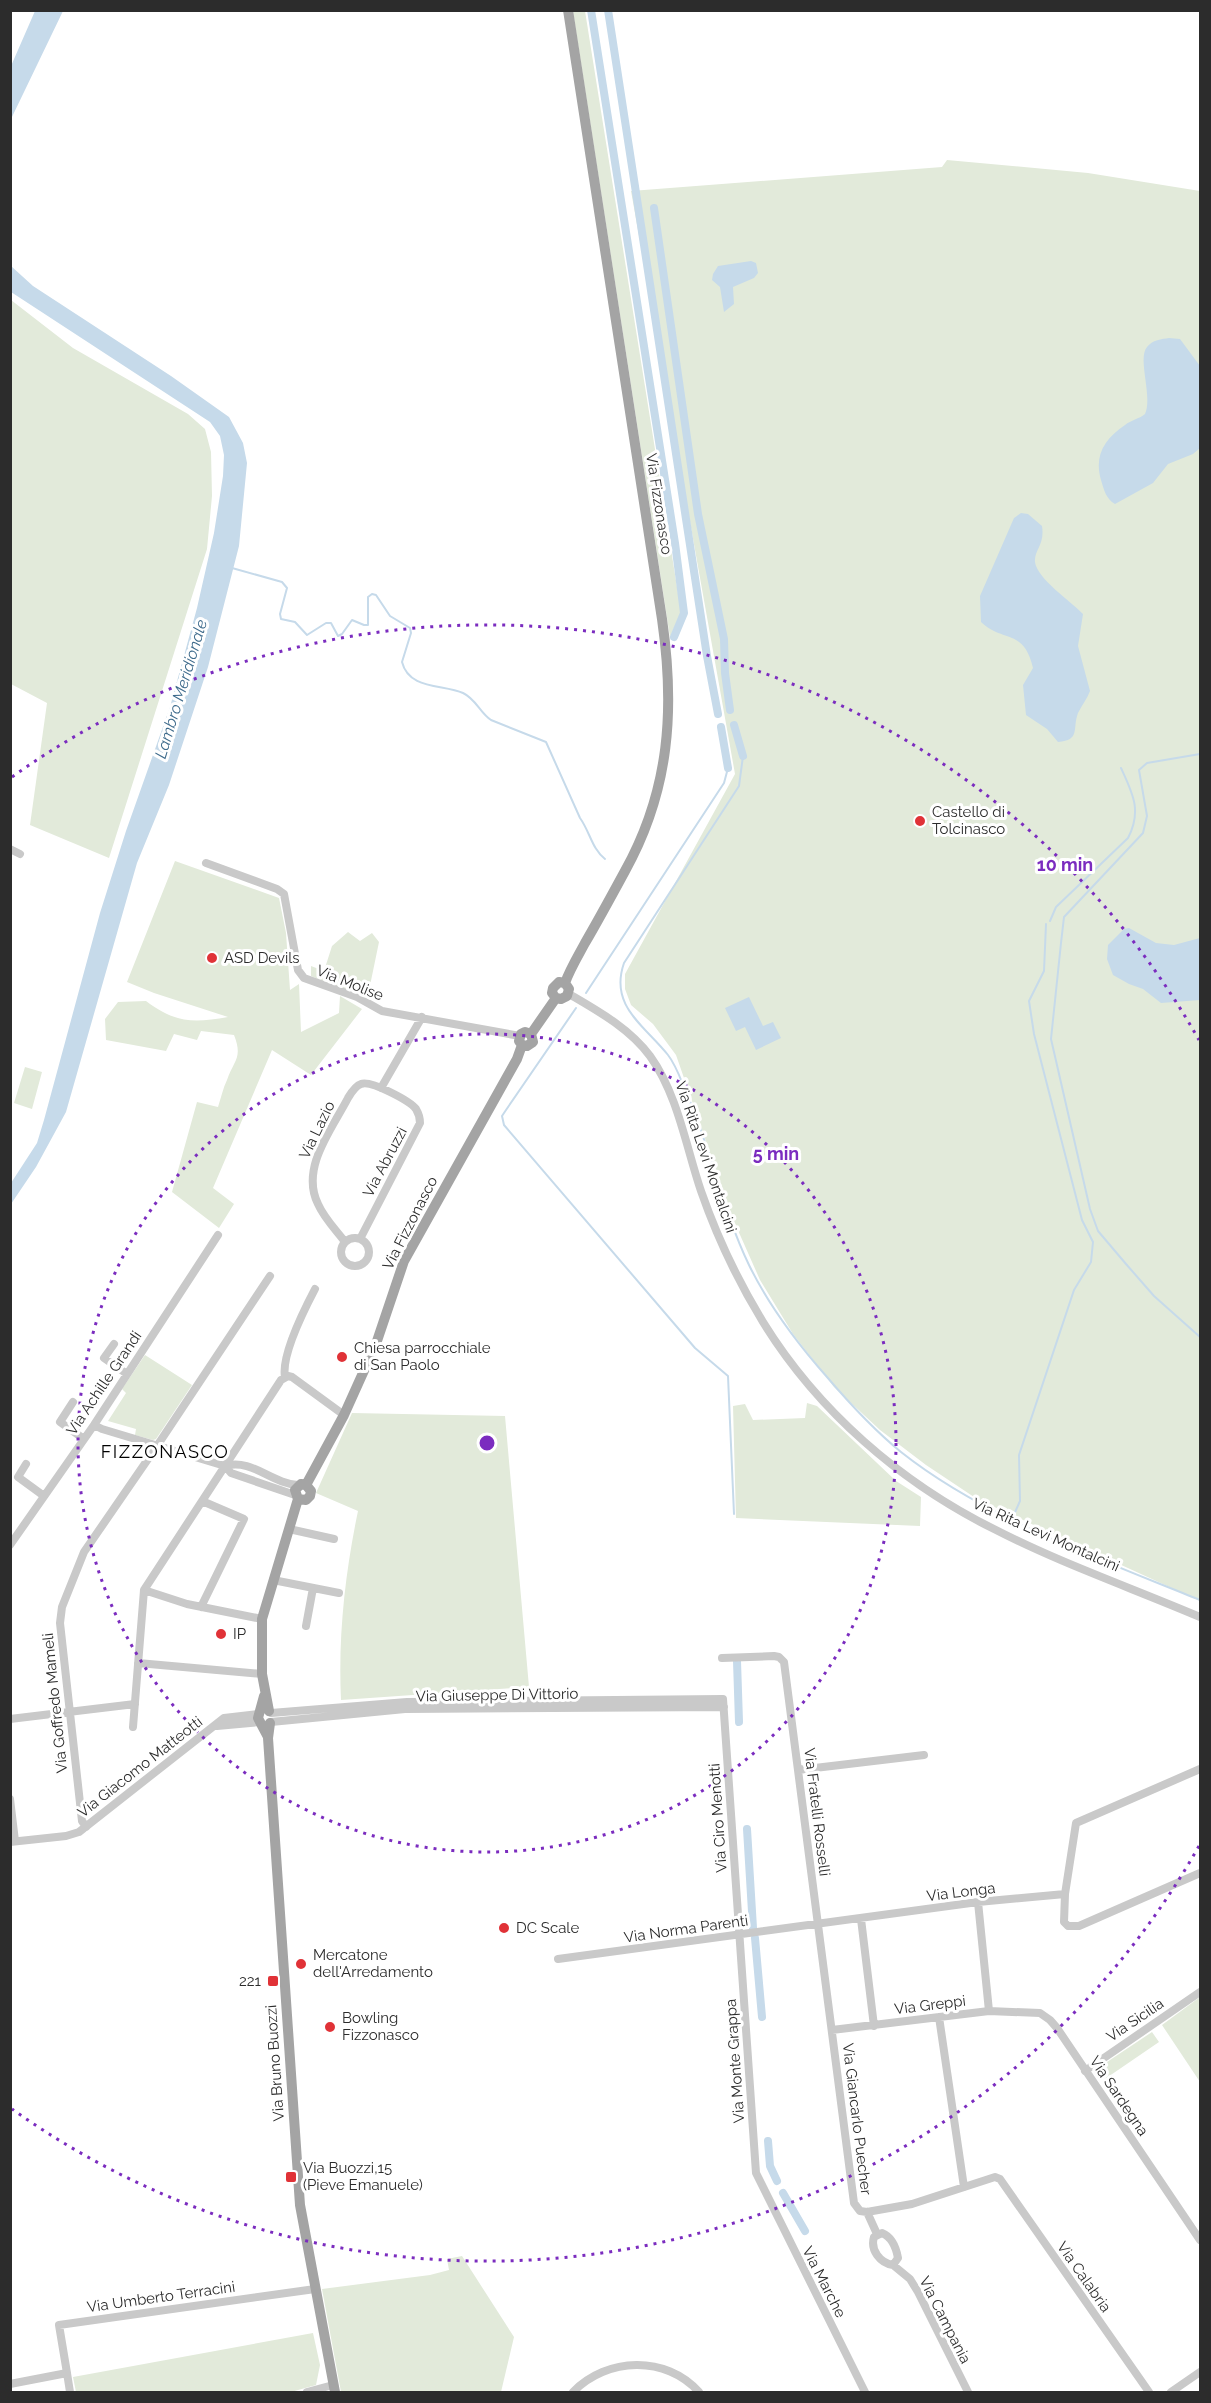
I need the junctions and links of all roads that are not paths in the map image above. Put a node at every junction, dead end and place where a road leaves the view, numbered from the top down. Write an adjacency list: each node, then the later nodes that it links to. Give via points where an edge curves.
1 (568, 10): 5 (main road, Via Fizzonasco, via 669,684 669,730 649,820)
2 (10, 849): 3 (street)
3 (20, 854)
4 (206, 863): 6 (street, Via Molise, via 284,894 298,970 304,978 357,997 382,1011)
5 (569, 992): 7 (main road, Via Fizzonasco, via 559,982 553,988 556,998 531,1034 531,1044); 35 (street, Via Rita Levi Montalcini, via 627,1032 656,1066 670,1094 712,1221 748,1298 800,1374 849,1427 908,1477 972,1518)
6 (422, 1017): 7 (street, Via Molise); 8 (street)
7 (521, 1041): 18 (main road, Via Fizzonasco, via 506,1079 404,1261 376,1344)
8 (381, 1088): 10 (street, Via Abruzzi, via 414,1107 420,1123); 11 (street, Via Lazio, via 371,1083 354,1088 313,1170 312,1191 317,1203)
9 (218, 1235): 15 (street, Via Achille Grandi)
10 (360, 1239): 11 (street); 11 (street, via 369,1252 365,1262 355,1266 345,1262 341,1252)
11 (345, 1242)
12 (270, 1276): 21 (street, Via Goffredo Mameli)
13 (315, 1289): 16 (street, via 283,1368)
14 (114, 1344): 15 (street, via 104,1358)
15 (127, 1374): 19 (street, Via Achille Grandi)
16 (285, 1377): 18 (street, via 292,1377); 23 (street)
17 (73, 1402): 20 (street, via 60,1422)
18 (344, 1415): 24 (main road, Via Fizzonasco)
19 (94, 1425): 20 (street, Via Achille Grandi); 21 (street)
20 (84, 1439): 25 (street, Via Achille Grandi)
21 (158, 1446): 23 (street); 43 (street, Via Goffredo Mameli, via 84,1552 62,1607 60,1623)
22 (26, 1464): 25 (street, via 18,1477)
23 (225, 1466): 24 (street, via 236,1463 267,1473); 26 (street)
24 (299, 1491): 27 (main road, Via Fizzonasco)
25 (44, 1496): 29 (street, Via Achille Grandi)
26 (202, 1501): 32 (street); 34 (street, via 244,1519)
27 (289, 1530): 28 (street); 30 (main road, Via Fizzonasco)
28 (334, 1539)
29 (10, 1545)
30 (273, 1580): 31 (street); 36 (main road, Via Fizzonasco)
31 (313, 1588): 33 (street); 37 (street)
32 (144, 1590): 34 (street); 39 (street)
33 (339, 1593)
34 (201, 1607): 36 (street)
35 (1200, 1617)
36 (262, 1619): 40 (main road, Via Fizzonasco)
37 (306, 1626)
38 (722, 1658): 49 (street, Via Fratelli Rosselli, via 782,1659)
39 (138, 1663): 40 (street); 42 (street)
40 (262, 1674): 44 (main road, Via Fizzonasco)
41 (723, 1703): 44 (street, Via Giuseppe Di Vittorio, via 407,1702); 58 (street, Via Ciro Menotti)
42 (135, 1704): 43 (street); 46 (street)
43 (69, 1712): 45 (street); 51 (street, Via Goffredo Mameli, via 82,1821)
44 (265, 1718): 51 (street, Via Giacomo Matteotti, via 225,1718); 73 (main road, Via Bruno Buozzi, via 296,2166)
45 (10, 1719)
46 (133, 1727)
47 (924, 1755): 49 (street)
48 (1200, 1769): 54 (street, via 1076,1824)
49 (798, 1770): 57 (street, Via Fratelli Rosselli)
50 (10, 1799): 52 (street)
51 (86, 1827): 52 (street, Via Giacomo Matteotti, via 66,1836)
52 (13, 1842)
53 (1200, 1872): 54 (street, via 1079,1926 1064,1923)
54 (1065, 1894): 55 (street, Via Longa)
55 (978, 1902): 56 (street, Via Longa); 61 (street)
56 (861, 1919): 57 (street, Via Longa); 63 (street)
57 (818, 1924): 58 (street, Via Norma Parenti); 64 (street, Via Fratelli Rosselli)
58 (739, 1935): 59 (street, Via Norma Parenti); 67 (street, Via Monte Grappa, via 754,2152)
59 (558, 1959)
60 (1200, 1992): 65 (street, Via Sicilia)
61 (989, 2011): 62 (street, Via Greppi); 65 (street, Via Sardegna, via 1040,2013 1057,2028)
62 (939, 2017): 63 (street, Via Greppi); 68 (street)
63 (874, 2026): 64 (street, Via Greppi)
64 (832, 2030): 69 (street, Via Giancarlo Puecher, via 854,2203 860,2211)
65 (1085, 2071): 71 (street, Via Sardegna)
66 (997, 2177): 68 (street, Via Giancarlo Puecher); 84 (street, Via Calabria)
67 (760, 2184): 82 (street, Via Marche)
68 (964, 2187): 69 (street, Via Giancarlo Puecher, via 912,2204)
69 (867, 2212): 70 (street, Via Campania)
70 (877, 2234): 72 (street, Via Campania, via 887,2236 894,2246 897,2258); 72 (street, Via Campania, via 872,2243 876,2254)
71 (1200, 2240)
72 (893, 2265): 83 (street, Via Campania, via 918,2292)
73 (315, 2289): 75 (street, Via Umberto Terracini, via 59,2325); 77 (main road, Via Bruno Buozzi)
74 (1200, 2372): 85 (street)
75 (67, 2373): 76 (street); 78 (street, Via Umberto Terracini)
76 (10, 2384)
77 (334, 2389): 79 (street, Via Bruno Buozzi)
78 (70, 2392)
79 (307, 2392)
80 (573, 2392): 81 (street, via 598,2374 631,2364 665,2369)
81 (699, 2392)
82 (865, 2392)
83 (968, 2392)
84 (1149, 2392)
85 (1171, 2392)

